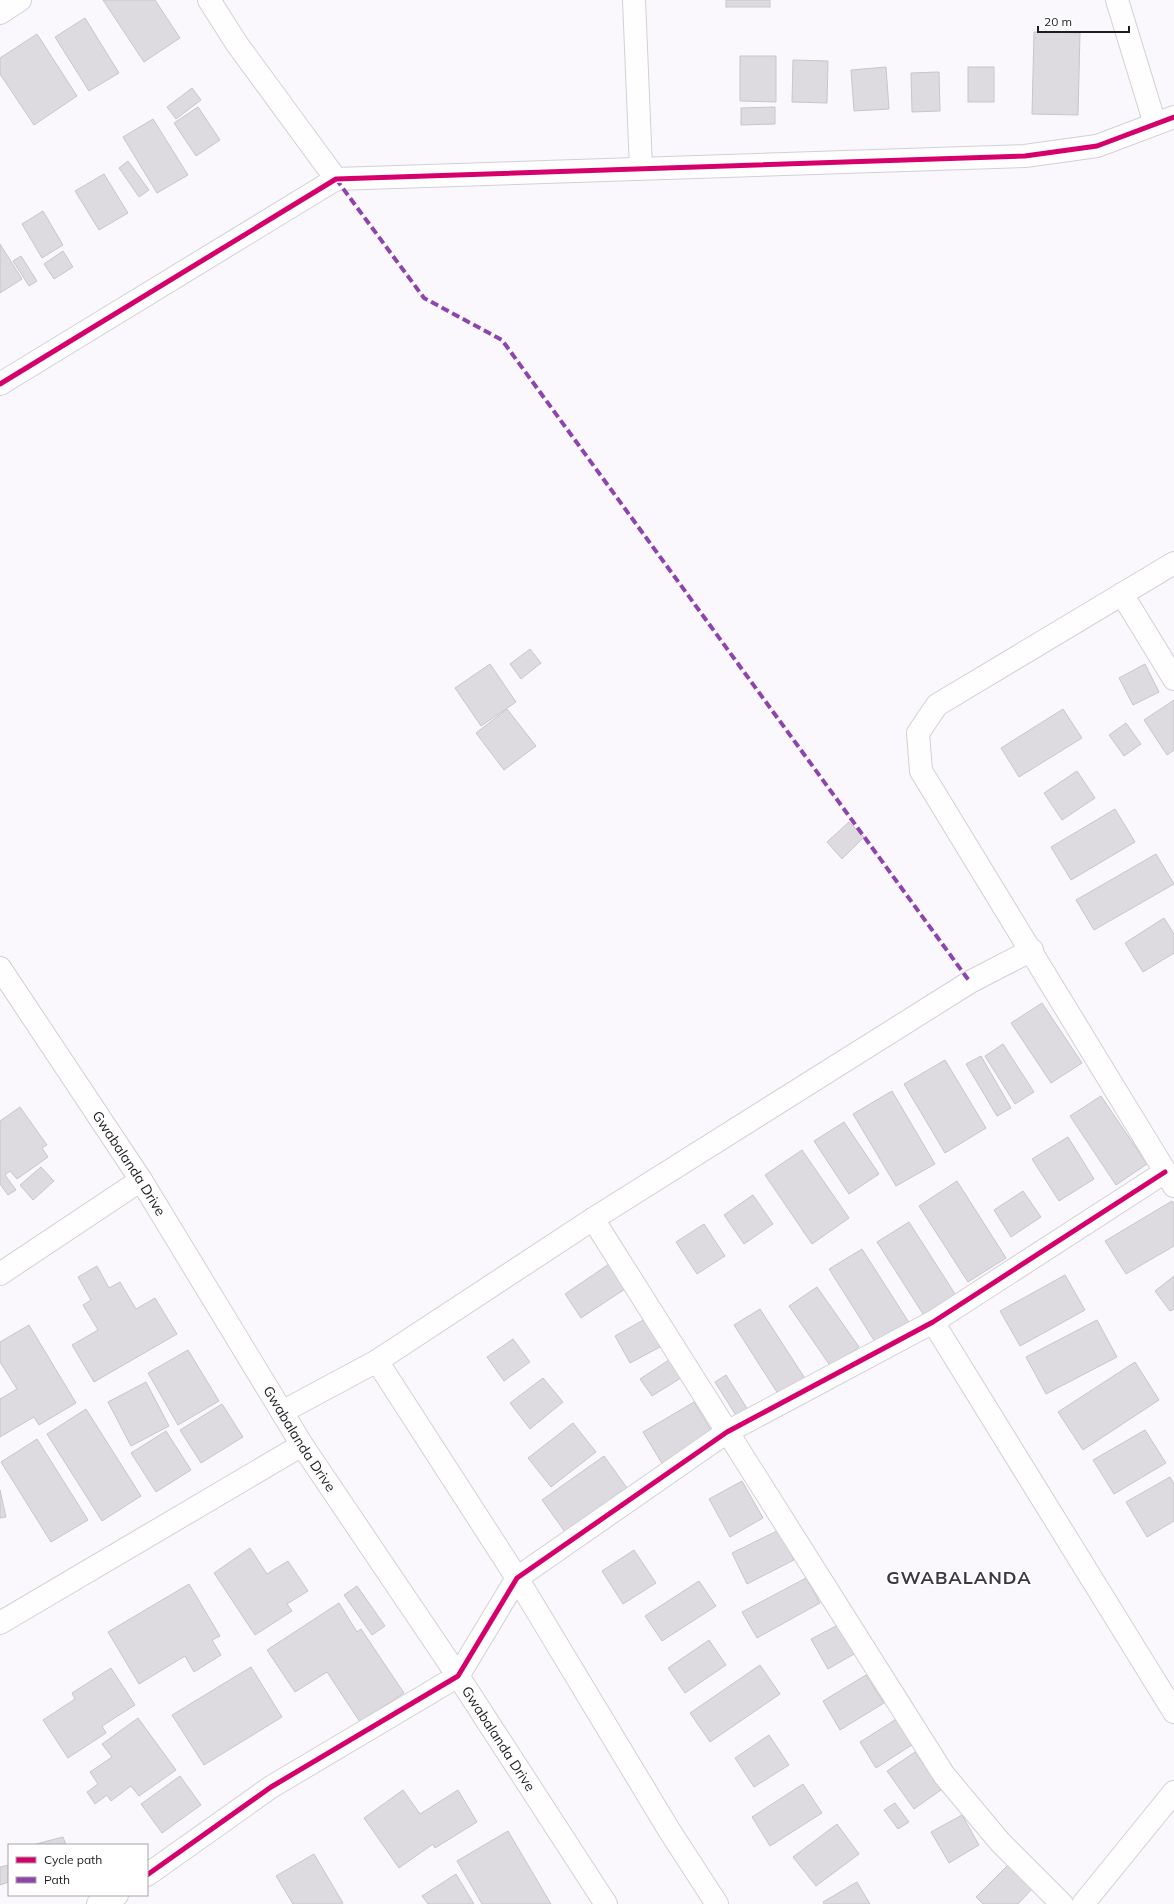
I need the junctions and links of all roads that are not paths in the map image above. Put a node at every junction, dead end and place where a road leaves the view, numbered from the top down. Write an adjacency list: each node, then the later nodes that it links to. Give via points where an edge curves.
1 (20, 0): 5 (street)
2 (208, 0): 8 (street, via 237,44)
3 (634, 0): 7 (street)
4 (1116, 0): 6 (street)
5 (0, 12)
6 (1164, 121): 7 (street, via 1097,146 1025,156)
7 (642, 168): 8 (street)
8 (336, 179): 9 (street)
9 (0, 384)
10 (1174, 563): 11 (street)
11 (1122, 594): 12 (street); 13 (street, via 937,705 918,733 921,771)
12 (1174, 679)
13 (1032, 950): 15 (street); 17 (street, via 970,982)
14 (0, 968): 16 (street, Gwabalanda Drive)
15 (1169, 1179): 19 (street)
16 (141, 1180): 18 (street); 21 (street, Gwabalanda Drive)
17 (593, 1219): 20 (street); 22 (street)
18 (0, 1274)
19 (933, 1322): 22 (street); 27 (street)
20 (378, 1361): 21 (street); 24 (street)
21 (282, 1412): 23 (street, Gwabalanda Drive)
22 (727, 1432): 24 (street); 34 (street, via 944,1775 1000,1842)
23 (302, 1445): 25 (street); 26 (street, Gwabalanda Drive)
24 (517, 1578): 26 (street); 33 (street, via 669,1830)
25 (0, 1623)
26 (458, 1676): 29 (street, via 271,1787); 32 (street, Gwabalanda Drive)
27 (1174, 1712)
28 (1174, 1792): 35 (street)
29 (148, 1875)
30 (115, 1896): 31 (street)
31 (98, 1904)
32 (606, 1904)
33 (717, 1904)
34 (1062, 1904)
35 (1083, 1904)

